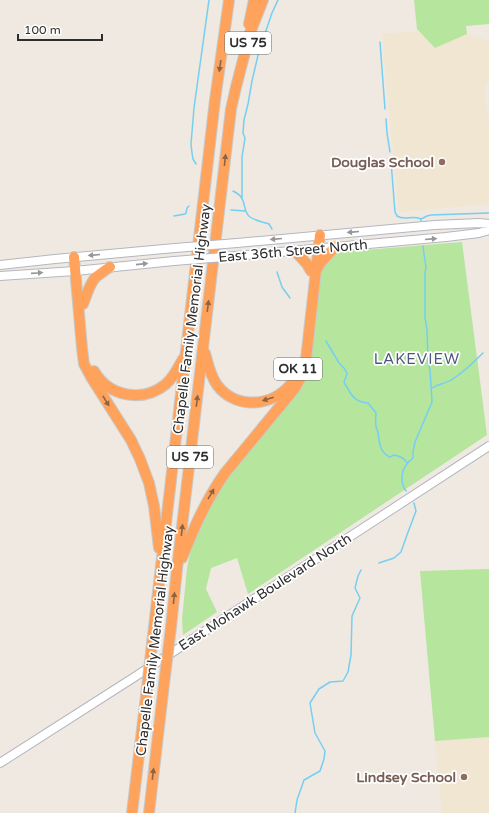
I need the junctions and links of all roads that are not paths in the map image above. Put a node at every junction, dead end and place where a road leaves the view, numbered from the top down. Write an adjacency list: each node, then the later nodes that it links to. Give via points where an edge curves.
1 (229, 0): 19 (highway, Chapelle Family Memorial Highway, one-way to 19)
2 (254, 0): 4 (highway, OK 11)
3 (263, 0): 4 (highway, Chapelle Family Memorial Highway / US 75, via 250,33)
4 (236, 87): 18 (highway, Chapelle Family Memorial Highway / OK 11, one-way to 4, via 228,132)
5 (489, 224): 7 (main road, East 36th Street North, one-way to 7, via 457,224)
6 (489, 230): 8 (main road, East 36th Street North, one-way to 6)
7 (317, 235): 9 (highway, OK 11); 11 (main road, East 36th Street North, one-way to 11, bridge)
8 (335, 248): 9 (main road, East 36th Street North); 15 (highway)
9 (316, 249): 10 (main road, East 36th Street North); 15 (highway, OK 11)
10 (294, 251): 13 (main road, East 36th Street North, one-way to 10, bridge); 15 (highway)
11 (76, 257): 12 (main road, East 36th Street North); 14 (highway)
12 (0, 265)
13 (110, 267): 14 (main road, East 36th Street North); 17 (highway, via 93,282)
14 (77, 270): 16 (main road, East 36th Street North, one-way to 14); 17 (highway); 21 (highway, one-way to 21, via 84,364 131,440 145,470 154,506)
15 (314, 270): 18 (highway, OK 11, one-way to 18, via 300,364 292,382 280,394 271,399 255,402 245,402 229,395 211,376); 22 (highway, one-way to 15, via 200,513 216,485 295,388 301,377 306,359)
16 (0, 276)
17 (83, 304): 19 (highway, via 89,360 96,374 111,389 134,395 154,392 169,381)
18 (203, 345): 22 (highway, Chapelle Family Memorial Highway / US 75, one-way to 18)
19 (186, 356): 21 (highway, Chapelle Family Memorial Highway / US 75)
20 (489, 446): 23 (main road, East Mohawk Boulevard North)
21 (161, 568): 24 (highway, Chapelle Family Memorial Highway / US 75, bridge)
22 (177, 569): 25 (highway, Chapelle Family Memorial Highway / US 75, one-way to 22, bridge)
23 (0, 763)
24 (132, 813)
25 (149, 813)

